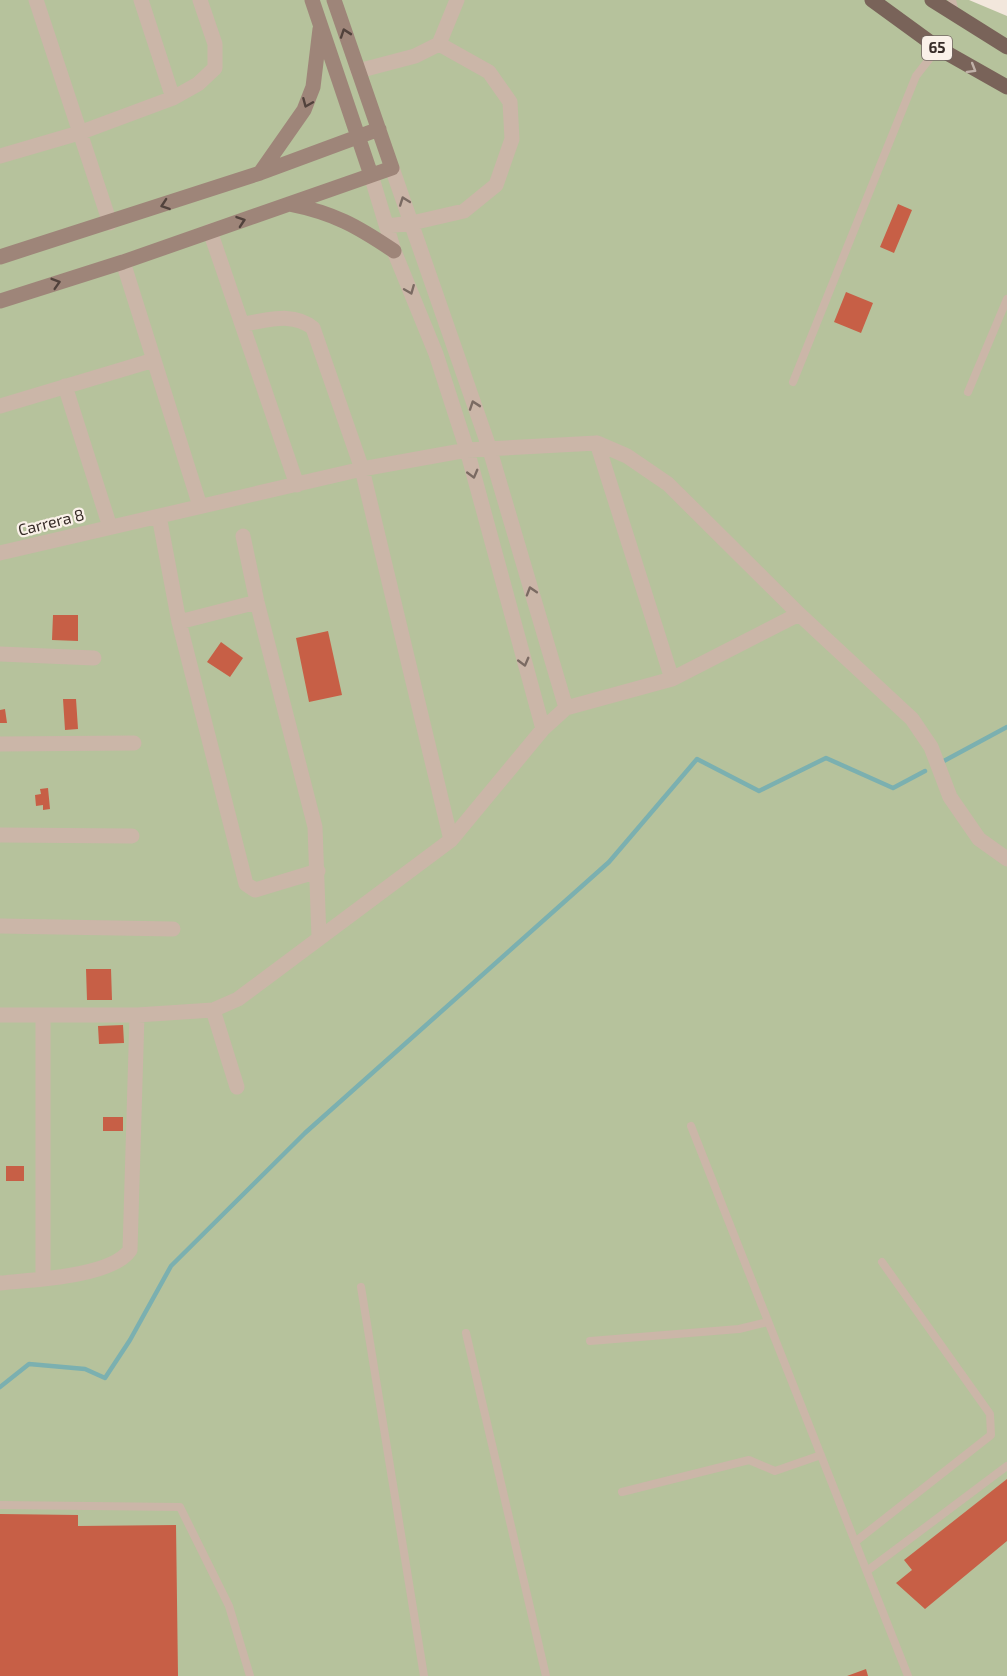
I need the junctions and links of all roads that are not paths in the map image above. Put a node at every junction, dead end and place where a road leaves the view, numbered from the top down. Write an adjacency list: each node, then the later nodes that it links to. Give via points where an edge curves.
1 (36, 0): 18 (street)
2 (141, 0): 16 (street)
3 (201, 0): 16 (street, via 215,44 215,68 198,84)
4 (312, 0): 10 (main road)
5 (334, 0): 14 (main road, one-way to 5)
6 (457, 0): 11 (street)
7 (872, 0): 13 (main road, 65)
8 (932, 0): 9 (main road, 65)
9 (953, 7): 12 (main road, 65)
10 (321, 25): 19 (main road); 22 (main road, one-way to 22, via 313,87 304,110)
11 (439, 44): 14 (street, via 415,56); 26 (street, via 489,72 510,102 512,139 496,185 464,211)
12 (1007, 47)
13 (938, 48): 15 (main road, 65, one-way to 15); 36 (lane, via 916,76)
14 (358, 71): 17 (main road)
15 (1007, 87)
16 (173, 98): 18 (street)
17 (379, 129): 19 (main road); 21 (main road)
18 (79, 133): 20 (street); 25 (street)
19 (358, 137): 22 (main road); 23 (main road)
20 (0, 156)
21 (392, 168): 23 (main road); 26 (street, one-way to 21)
22 (260, 172): 25 (main road, one-way to 25)
23 (371, 175): 24 (main road); 27 (street)
24 (289, 204): 28 (main road, one-way to 24); 29 (main road, via 353,224)
25 (110, 223): 30 (main road)
26 (412, 223): 27 (street); 41 (street, one-way to 26)
27 (387, 226): 29 (street)
28 (210, 231): 31 (main road); 34 (street)
29 (394, 251): 42 (street, one-way to 42, via 436,354)
30 (0, 257)
31 (123, 262): 33 (main road, one-way to 31); 35 (street)
32 (1007, 299): 38 (lane)
33 (0, 301)
34 (242, 324): 43 (street, via 285,318 302,319 313,328); 44 (street)
35 (154, 360): 37 (street); 45 (street)
36 (793, 382)
37 (65, 386): 39 (street); 47 (street)
38 (968, 392)
39 (0, 406)
40 (597, 443): 41 (street, Carrera 8); 51 (street, via 627,456 668,484); 55 (street)
41 (489, 447): 42 (street, Carrera 8); 56 (street, one-way to 41)
42 (466, 450): 43 (street, Carrera 8); 57 (street, one-way to 57)
43 (362, 469): 44 (street, Carrera 8); 62 (street)
44 (297, 485): 45 (street, Carrera 8)
45 (200, 506): 46 (street, Carrera 8)
46 (159, 516): 47 (street, Carrera 8); 52 (street)
47 (110, 527): 49 (street, Carrera 8)
48 (243, 536): 50 (street)
49 (0, 553)
50 (256, 602): 52 (street); 64 (street, via 315,827)
51 (799, 614): 55 (street); 63 (street, via 912,719 931,747 950,797 979,839)
52 (179, 622): 64 (street, via 246,884 255,890)
53 (0, 654): 54 (street)
54 (94, 658)
55 (672, 679): 56 (street)
56 (566, 708): 57 (street)
57 (543, 729): 62 (street)
58 (134, 743): 59 (street)
59 (0, 744)
60 (0, 835): 61 (street)
61 (132, 836)
62 (451, 840): 67 (street)
63 (1007, 859)
64 (318, 871): 67 (street)
65 (0, 926): 66 (street)
66 (173, 929)
67 (319, 938): 68 (street, via 238,999)
68 (213, 1010): 71 (street); 72 (street)
69 (0, 1015): 70 (street)
70 (43, 1015): 71 (street); 75 (street)
71 (137, 1015): 75 (street, via 130,1250 126,1257 101,1269)
72 (237, 1087)
73 (691, 1126): 78 (lane)
74 (882, 1262): 85 (lane, via 990,1414 991,1435)
75 (44, 1278): 76 (street)
76 (0, 1283)
77 (361, 1287): 88 (lane)
78 (768, 1322): 80 (lane, via 740,1329); 81 (lane)
79 (466, 1333): 89 (lane)
80 (590, 1341)
81 (821, 1455): 83 (lane, via 775,1471 749,1460); 85 (lane)
82 (1007, 1466): 86 (lane)
83 (622, 1492)
84 (0, 1505): 87 (lane, via 180,1507 229,1606)
85 (855, 1542): 86 (lane)
86 (867, 1571): 90 (lane)
87 (250, 1676)
88 (424, 1676)
89 (546, 1676)
90 (908, 1676)

